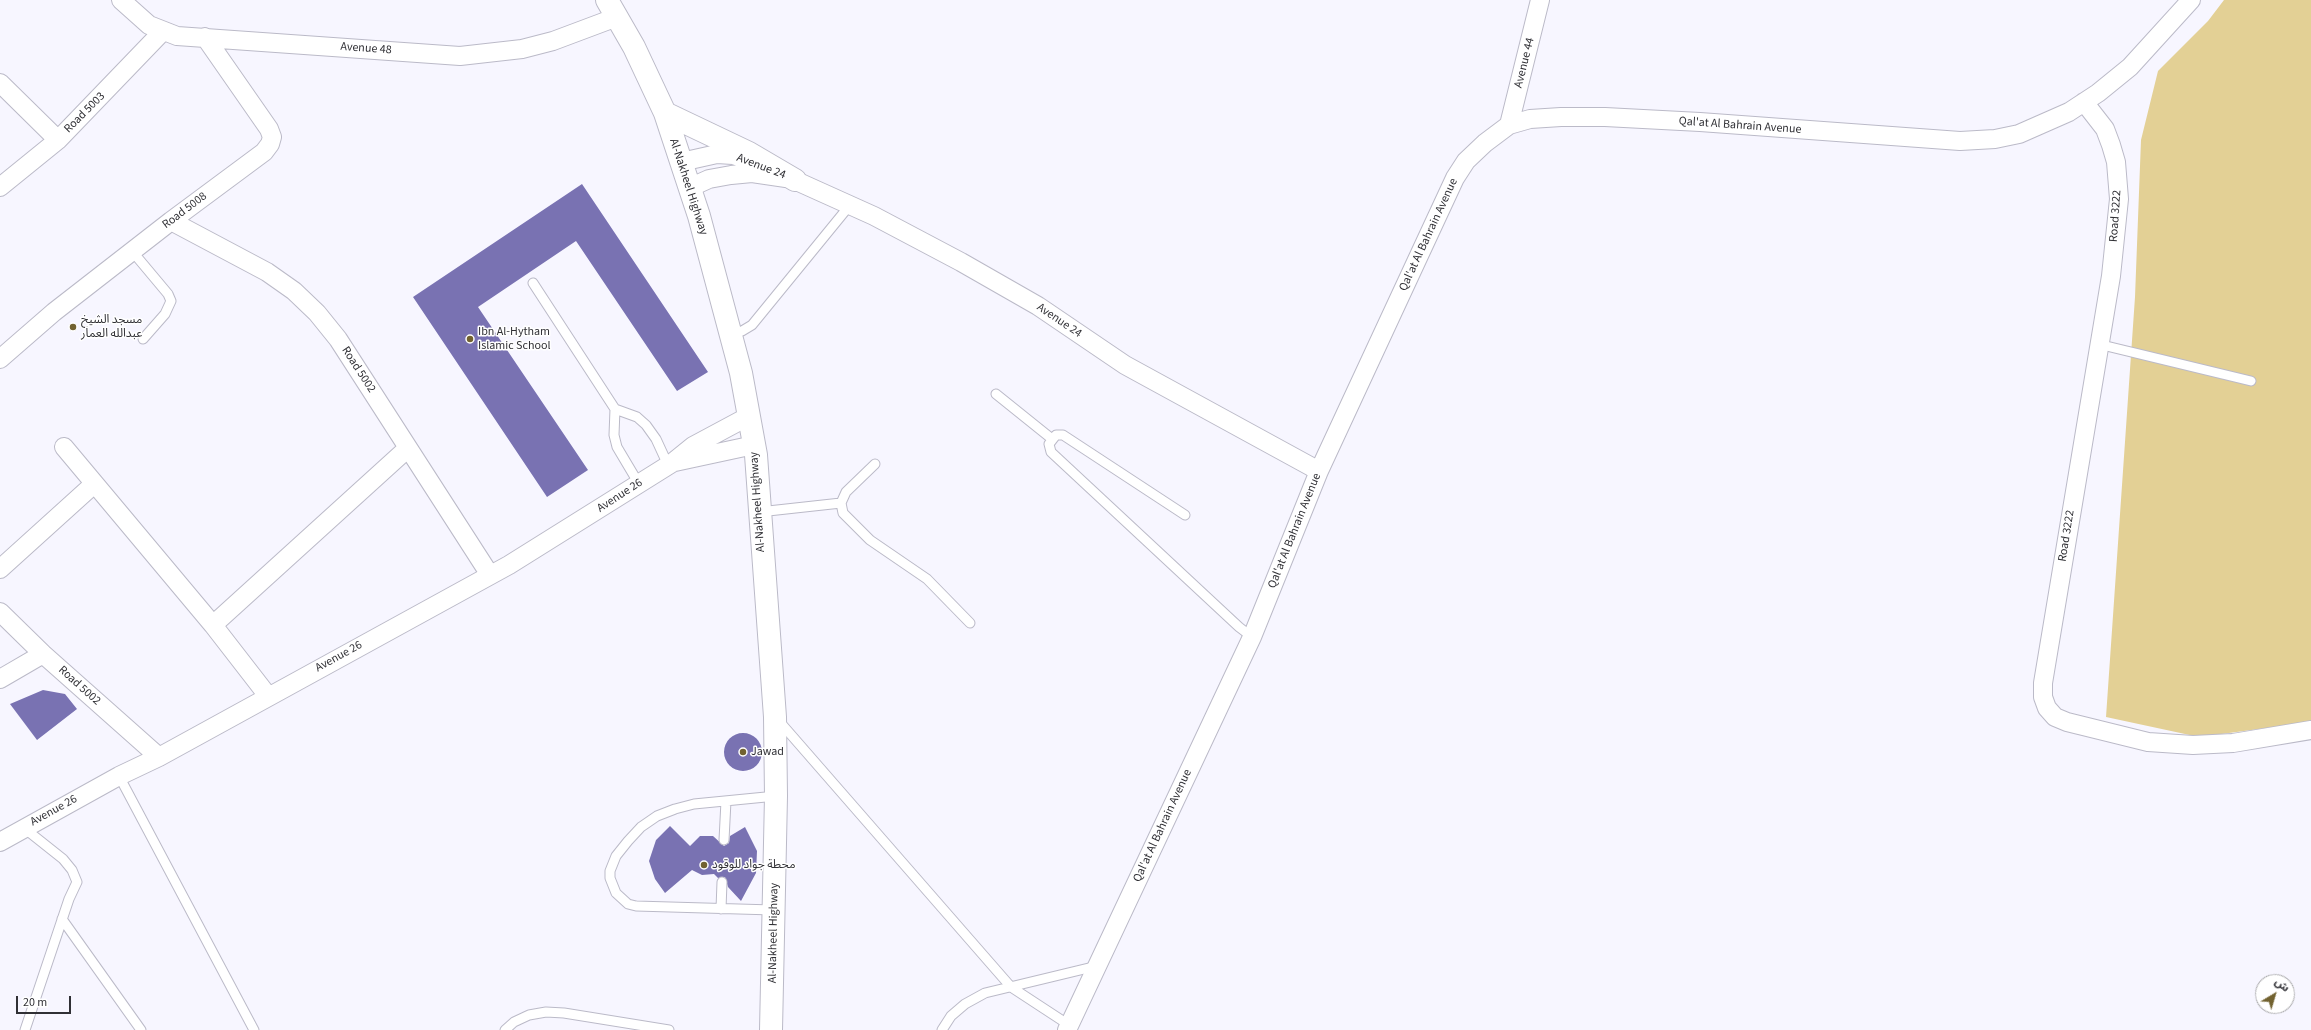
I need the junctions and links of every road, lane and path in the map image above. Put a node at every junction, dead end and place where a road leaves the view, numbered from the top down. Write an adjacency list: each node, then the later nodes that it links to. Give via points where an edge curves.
1 (121, 0): 5 (street, Avenue 48, via 149,25)
2 (1540, 0): 10 (street, Avenue 44)
3 (2191, 0): 8 (street, Qal'at Al Bahrain Avenue, via 2130,67)
4 (612, 8): 6 (street, Avenue 48, via 553,41 522,49 460,56); 9 (street, Al-Nakheel Highway, via 634,47)
5 (162, 32): 6 (street, Avenue 48, via 178,36); 11 (street, Road 5003)
6 (205, 37): 17 (street, Road 5008, via 272,137 264,152)
7 (0, 83): 11 (street)
8 (2084, 102): 10 (street, Qal'at Al Bahrain Avenue, via 2042,125 2019,134 1995,139 1960,141 1605,117 1530,119); 22 (street, Road 3222, via 2105,129 2116,162 2119,181 2111,276)
9 (665, 113): 12 (street, Al-Nakheel Highway); 13 (street, via 749,153)
10 (1510, 125): 34 (street, Qal'at Al Bahrain Avenue, via 1466,161 1455,178)
11 (58, 140): 14 (street, Road 5003)
12 (681, 162): 13 (street, Avenue 24, via 717,154 733,156); 15 (street, Al-Nakheel Highway)
13 (795, 180): 15 (street, Avenue 24, via 752,173 710,179); 16 (street, Avenue 24)
14 (0, 187)
15 (689, 188): 20 (street, Al-Nakheel Highway)
16 (850, 205): 20 (lane, via 752,325 742,331); 34 (street, Avenue 24, via 961,262 1038,306 1125,365)
17 (171, 221): 18 (street, Road 5008); 31 (street, Road 5002, via 267,272 294,291 318,313 338,339)
18 (132, 251): 21 (lane, via 171,301 165,314); 23 (street, Road 5008, via 54,312)
19 (533, 283): 26 (lane)
20 (731, 333): 27 (street, Al-Nakheel Highway)
21 (143, 339)
22 (2098, 344): 24 (lane); 50 (street, Road 3222, via 2043,683 2043,697 2047,708 2055,717 2067,722 2148,742 2193,745 2233,743)
23 (0, 359)
24 (2252, 381)
25 (996, 394): 28 (lane)
26 (616, 409): 32 (lane, via 646,425); 36 (lane, via 614,435 617,447)
27 (749, 416): 29 (street, Al-Nakheel Highway); 32 (street, Avenue 26, via 693,446)
28 (1052, 438): 39 (lane, via 1063,435); 45 (lane, via 1049,444 1050,452 1238,627)
29 (754, 445): 32 (street, Avenue 26); 38 (street, Al-Nakheel Highway)
30 (64, 447): 35 (street)
31 (408, 448): 41 (street, Road 5002); 44 (street)
32 (670, 464): 36 (street, Avenue 26)
33 (875, 464): 37 (lane, via 850,488)
34 (1319, 471): 45 (street, Qal'at Al Bahrain Avenue)
35 (94, 484): 40 (street); 44 (street)
36 (639, 484): 41 (street, Avenue 26)
37 (841, 502): 38 (lane); 43 (lane, via 843,513 857,529 927,579)
38 (759, 512): 49 (street, Al-Nakheel Highway)
39 (1185, 515)
40 (0, 569)
41 (490, 575): 48 (street, Avenue 26)
42 (0, 612): 46 (street, Road 5002)
43 (970, 623)
44 (213, 625): 48 (street)
45 (1252, 637): 61 (street, Qal'at Al Bahrain Avenue)
46 (43, 654): 47 (street); 51 (street, Road 5002)
47 (0, 679)
48 (268, 696): 51 (street, Avenue 26)
49 (775, 717): 53 (street, Al-Nakheel Highway); 62 (lane)
50 (2311, 730)
51 (159, 757): 52 (street, Avenue 26)
52 (119, 776): 55 (street, Avenue 26); 66 (lane)
53 (776, 796): 54 (lane); 59 (street, Al-Nakheel Highway)
54 (726, 801): 56 (lane); 58 (lane, via 694,804 658,816 641,827 628,841 616,856 610,871 616,893 628,904)
55 (8, 832): 60 (lane, via 63,859 72,870 77,882)
56 (724, 840)
57 (722, 882): 58 (lane)
58 (721, 909): 59 (lane)
59 (774, 910): 69 (street, Al-Nakheel Highway)
60 (62, 919): 64 (lane); 65 (lane)
61 (1097, 966): 62 (lane); 63 (street, Qal'at Al Bahrain Avenue)
62 (1011, 986): 63 (lane); 70 (lane, via 984,993 965,1004 951,1016)
63 (1068, 1027)
64 (25, 1030)
65 (141, 1030)
66 (254, 1030)
67 (505, 1030): 68 (lane, via 529,1014 546,1012)
68 (669, 1030)
69 (771, 1030)
70 (942, 1030)

